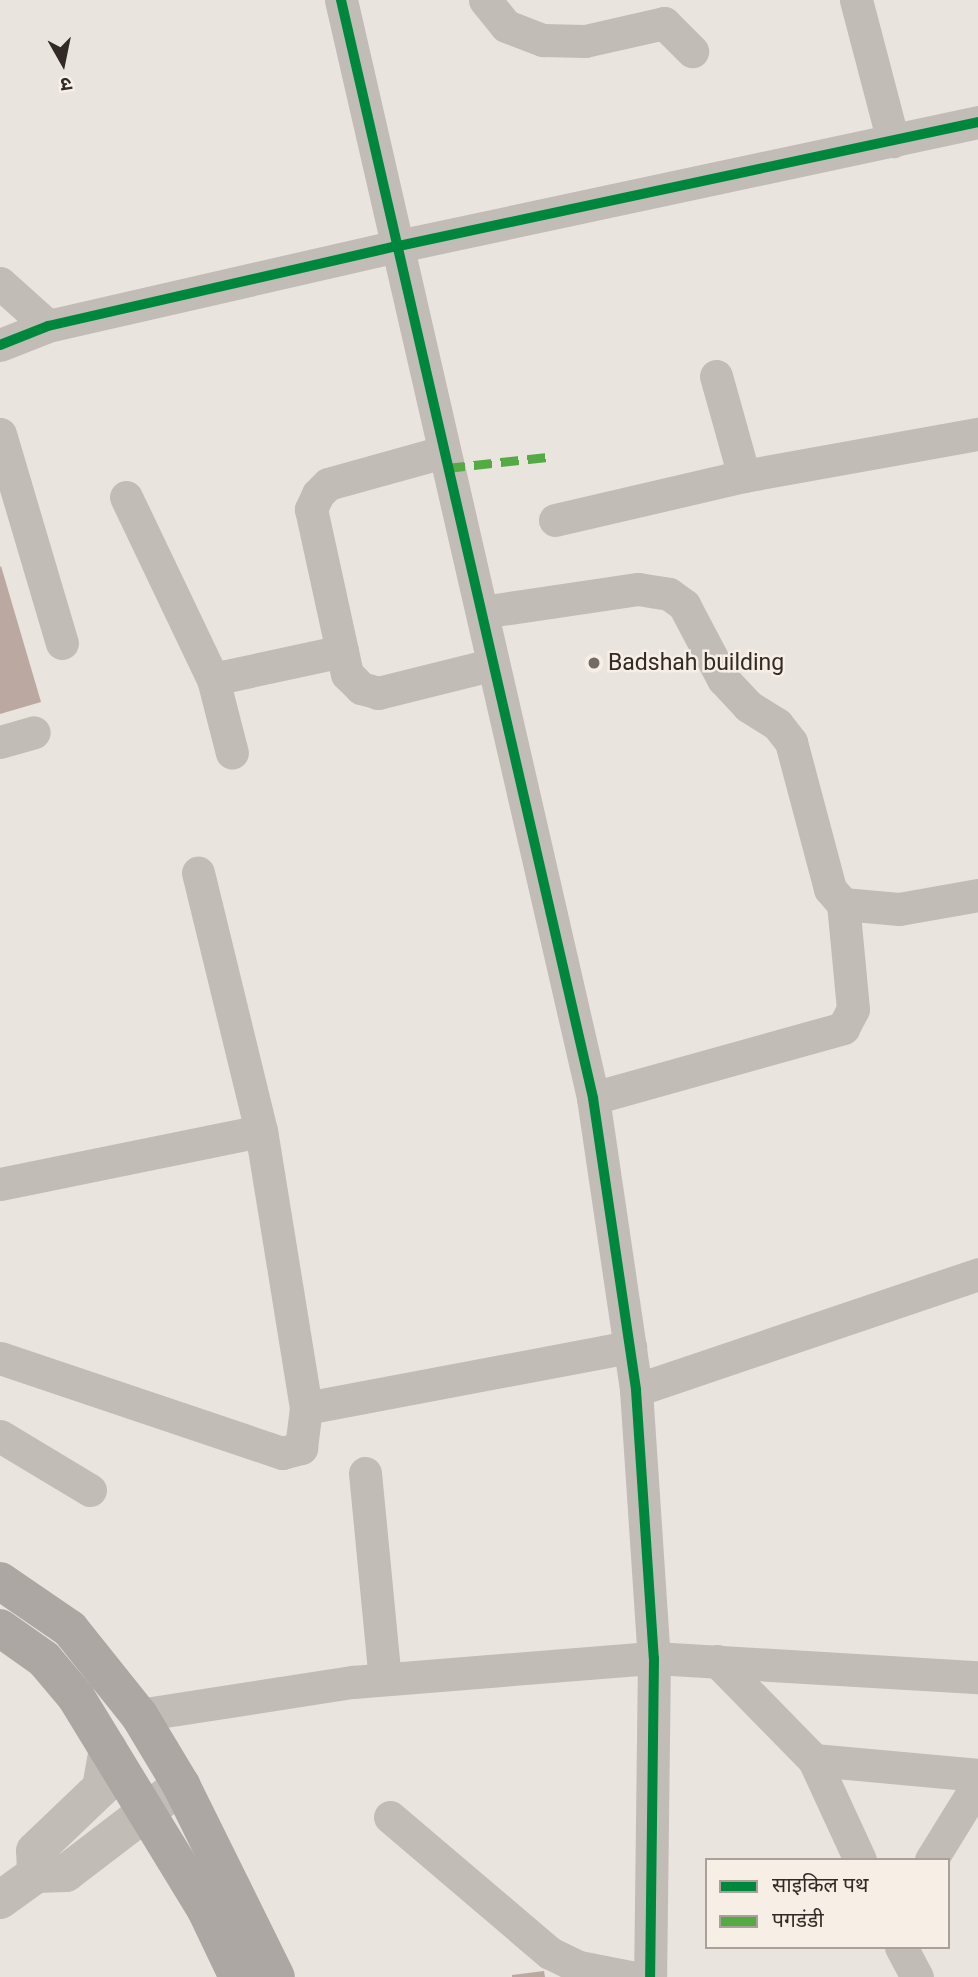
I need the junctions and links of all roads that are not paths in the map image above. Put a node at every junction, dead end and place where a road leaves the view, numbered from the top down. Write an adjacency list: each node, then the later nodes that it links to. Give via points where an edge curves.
1 (341, 0): 7 (street)
2 (485, 0): 4 (street, via 506,26 543,40 585,41 664,23)
3 (856, 0): 6 (street)
4 (692, 51)
5 (978, 122): 6 (street)
6 (893, 141): 7 (street)
7 (394, 247): 9 (street); 14 (street)
8 (0, 283): 9 (street)
9 (48, 326): 10 (street)
10 (0, 345)
11 (716, 376): 15 (street)
12 (0, 434): 19 (street)
13 (978, 434): 15 (street)
14 (443, 452): 18 (street); 20 (street, via 328,484 318,494 312,509)
15 (744, 477): 17 (street)
16 (126, 497): 22 (street)
17 (555, 520)
18 (482, 612): 21 (street); 28 (street, via 638,589 669,594 684,605 723,679 748,706 777,724 791,742 830,889)
19 (62, 643)
20 (342, 651): 21 (street, via 347,674 361,688 377,693); 22 (street)
21 (490, 665): 29 (street)
22 (213, 679): 25 (street)
23 (34, 732): 24 (street)
24 (0, 742)
25 (232, 753)
26 (198, 873): 30 (street)
27 (978, 895): 28 (street, via 899,909)
28 (843, 904): 29 (street, via 853,1009 842,1028)
29 (593, 1098): 33 (street)
30 (261, 1131): 31 (street); 36 (street)
31 (0, 1184)
32 (978, 1274): 35 (street)
33 (630, 1347): 35 (street); 36 (street)
34 (0, 1358): 36 (street, via 282,1453 302,1448)
35 (636, 1390): 43 (street)
36 (306, 1409)
37 (0, 1436): 39 (street)
38 (365, 1473): 46 (street)
39 (90, 1490)
40 (0, 1581): 47 (highway, via 70,1629)
41 (0, 1609): 60 (highway, via 64,1649 136,1739)
42 (0, 1628): 48 (highway, via 59,1675)
43 (653, 1658): 44 (street); 46 (street); 63 (street)
44 (717, 1661): 45 (street); 49 (street)
45 (978, 1677)
46 (385, 1679): 47 (street)
47 (139, 1715): 52 (highway)
48 (108, 1749): 53 (highway); 57 (street, via 101,1788 35,1851)
49 (814, 1760): 50 (street); 55 (street)
50 (978, 1775)
51 (978, 1784): 56 (street)
52 (181, 1785): 53 (street); 61 (highway)
53 (145, 1810): 57 (street, via 66,1873); 59 (highway, via 206,1910)
54 (390, 1817): 62 (street, via 550,1953 579,1967)
55 (859, 1858)
56 (932, 1858)
57 (36, 1874): 58 (street)
58 (0, 1900)
59 (238, 1977)
60 (264, 1977)
61 (276, 1977)
62 (630, 1977)
63 (650, 1977)

